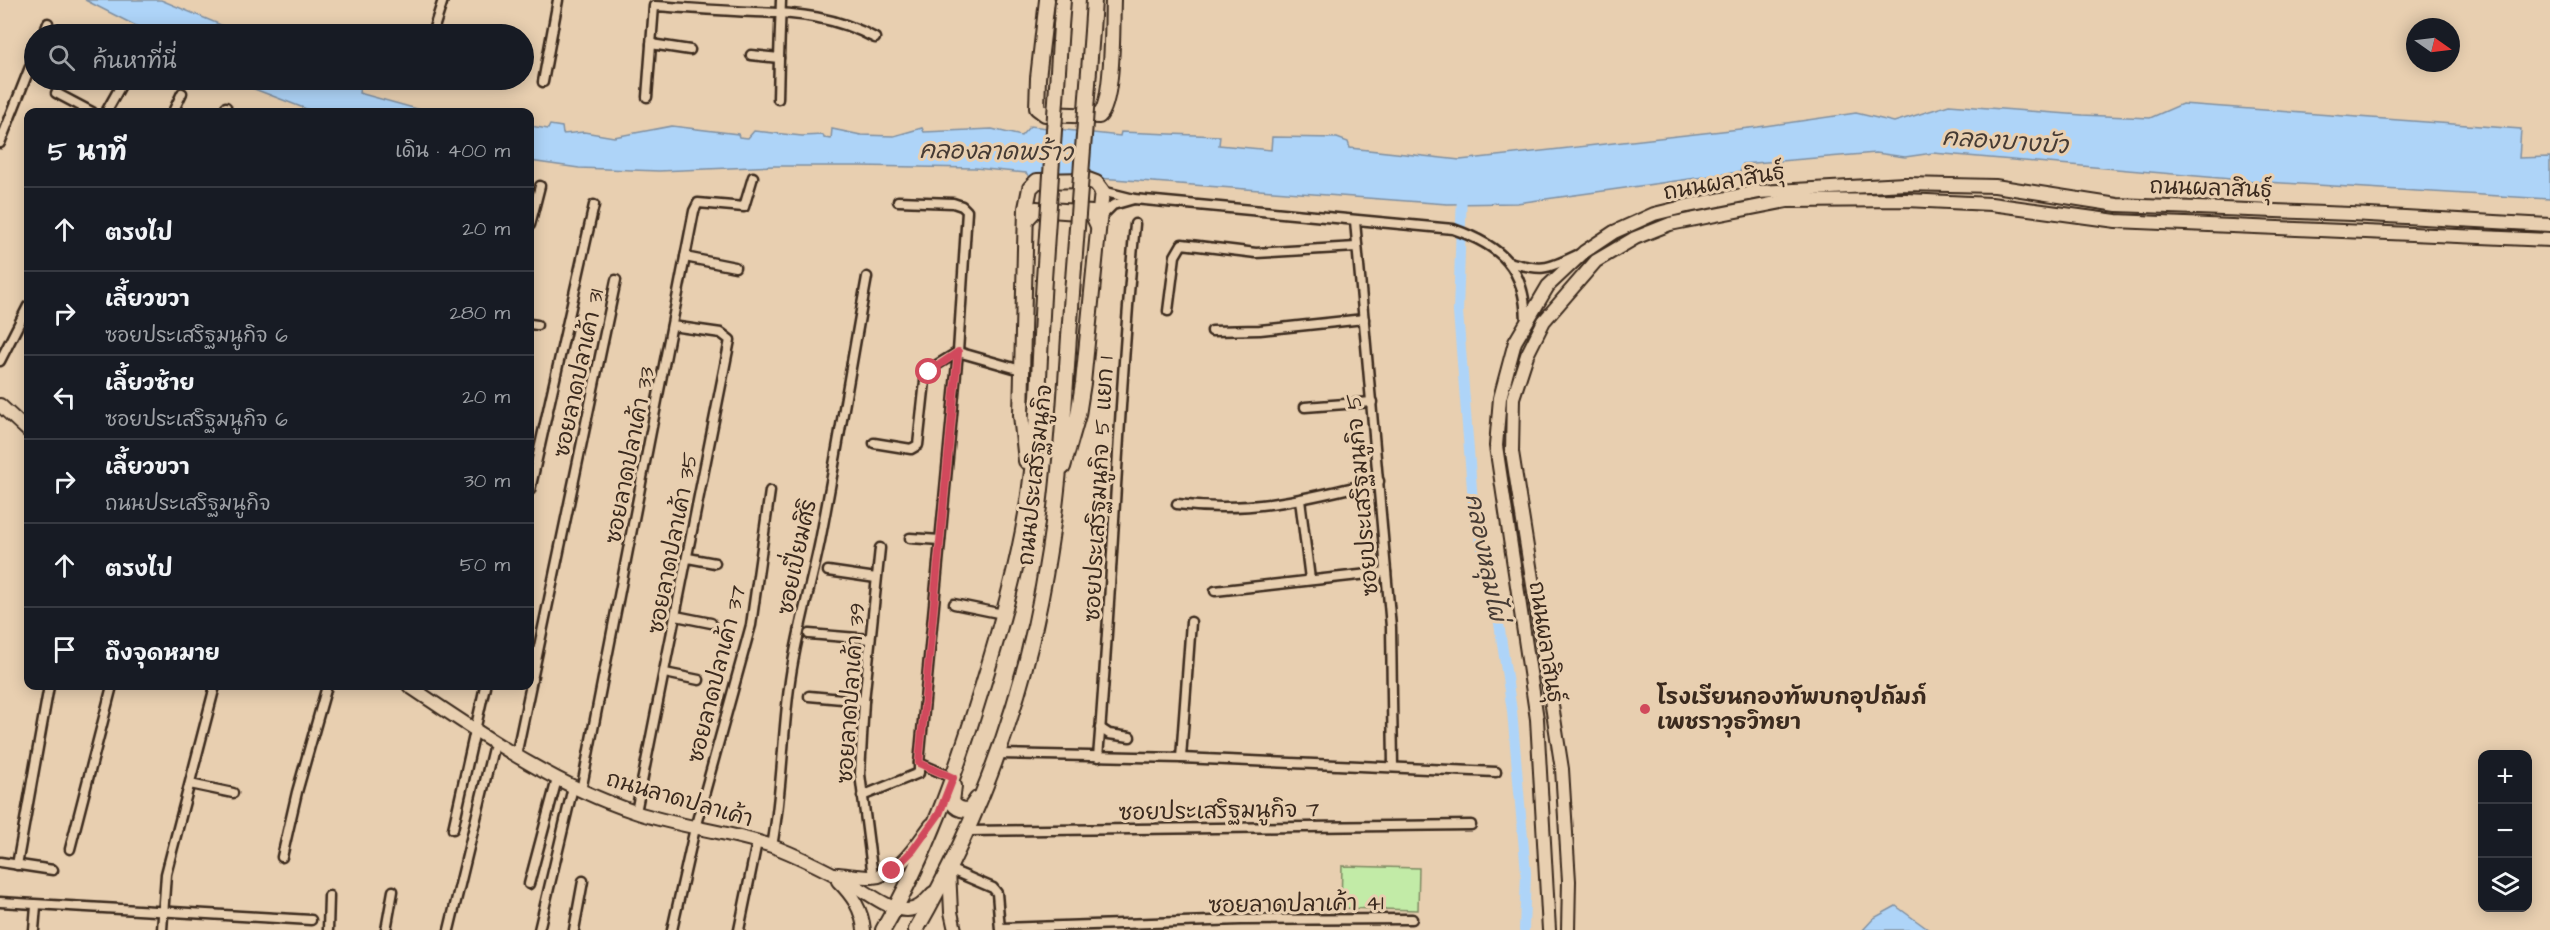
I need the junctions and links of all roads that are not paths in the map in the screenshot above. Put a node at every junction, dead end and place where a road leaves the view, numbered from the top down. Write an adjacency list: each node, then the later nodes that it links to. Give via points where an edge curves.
1 (443, 0): 12 (street)
2 (558, 0): 19 (street)
3 (728, 0): 10 (street)
4 (781, 0): 11 (street)
5 (1047, 0): 8 (main road, via 1037,108 1045,114 1099,116 1105,110 1109,88)
6 (1063, 0): 67 (main road, ถนนประเสริฐมนูกิจ, bridge)
7 (1094, 0): 68 (main road, ถนนประเสริฐมนูกิจ, bridge)
8 (1113, 0)
9 (654, 3): 10 (street); 14 (street)
10 (727, 10): 11 (street)
11 (780, 12): 13 (street, via 832,20); 17 (street)
12 (435, 24)
13 (875, 38)
14 (651, 44): 15 (street); 23 (street)
15 (690, 50)
16 (751, 55): 17 (street)
17 (779, 58): 24 (street)
18 (24, 82): 28 (street)
19 (543, 82)
20 (118, 90): 26 (street)
21 (56, 93): 25 (street)
22 (182, 93): 27 (street)
23 (647, 97)
24 (778, 99)
25 (84, 108)
26 (108, 108)
27 (175, 108)
28 (0, 143)
29 (753, 177): 46 (street, ซอยลาดปลาเค้า 33, via 744,207 698,203)
30 (540, 186): 36 (street)
31 (1102, 191): 32 (street); 37 (main road, via 1088,180 1037,181 1030,188); 39 (main road)
32 (1134, 199): 38 (street); 39 (street, via 1113,205)
33 (898, 201): 57 (street, via 953,203 967,211)
34 (594, 205): 65 (street)
35 (2201, 207): 41 (main road, ถนนผลาสินธุ์); 42 (main road); 45 (main road, ถนนผลาสินธุ์, via 2117,205 1995,186 1905,184 1758,192 1654,214 1614,232)
36 (534, 209)
37 (1026, 220): 39 (main road, via 1036,209 1092,213); 59 (main road)
38 (1355, 221): 44 (street, ซอยประเสริฐมนูกิจ 5); 47 (street, via 1435,226 1463,233)
39 (1098, 222): 68 (main road, via 1083,384 1070,449)
40 (1135, 224): 101 (street, ซอยประเสริฐมนูกิจ 5 แยก 1)
41 (2550, 225)
42 (2201, 226): 43 (main road, ถนนผลาสินธุ์); 160 (main road, ถนนผลาสินธุ์, via 2116,221 1991,204 1787,201 1670,224 1635,238 1596,261 1568,291 1544,321 1527,355 1513,398 1512,452 1562,769)
43 (2550, 240)
44 (1356, 247): 51 (street, via 1256,253 1182,244 1175,256); 53 (street, ซอยประเสริฐมนูกิจ 5)
45 (1584, 252): 47 (street, via 1545,268); 54 (main road, ถนนผลาสินธุ์, via 1548,286)
46 (685, 257): 48 (street); 55 (street, ซอยลาดปลาเค้า 33)
47 (1509, 262): 54 (street, via 1522,285)
48 (735, 267)
49 (867, 277): 126 (street, ซอยเปี่ยมศิริ, via 827,506 800,621)
50 (616, 280): 89 (street, ซอยลาดปลาเค้า 31)
51 (1168, 311)
52 (24, 314): 58 (street)
53 (1364, 319): 56 (street); 60 (street, ซอยประเสริฐมนูกิจ 5)
54 (1526, 321): 159 (main road, ถนนผลาสินธุ์, via 1515,342 1500,398 1496,446 1538,719)
55 (672, 326): 75 (street, ซอยลาดปลาเค้า 35, via 721,333 730,340); 116 (street, ซอยลาดปลาเค้า 33)
56 (1212, 331)
57 (958, 352): 59 (street); 64 (street, via 929,372 925,381 918,445 911,449); 73 (street)
58 (0, 361)
59 (1021, 370): 67 (main road, via 1021,415)
60 (1372, 402): 62 (street); 66 (street, ซอยประเสริฐมนูกิจ 5)
61 (0, 405): 63 (main road)
62 (1305, 407)
63 (24, 427)
64 (874, 443)
65 (534, 472)
66 (1379, 481): 70 (street); 78 (street, ซอยประเสริฐมนูกิจ 5)
67 (1030, 483): 83 (main road, ถนนประเสริฐมนูกิจ)
68 (1056, 485): 108 (main road, ถนนประเสริฐมนูกิจ, via 1034,630)
69 (770, 491): 122 (street, ซอยลาดปลาเค้า 37, via 751,625)
70 (1300, 500): 71 (street, via 1236,509); 80 (street)
71 (1178, 504)
72 (910, 538): 73 (street)
73 (940, 540): 110 (street)
74 (880, 548): 79 (street, ซอยลาดปลาเค้า 39)
75 (688, 558): 76 (street); 84 (street, ซอยลาดปลาเค้า 35)
76 (715, 563)
77 (828, 571): 79 (street)
78 (1386, 572): 80 (street); 111 (street, ซอยประเสริฐมนูกิจ 5, via 1393,648)
79 (876, 578): 88 (street, ซอยลาดปลาเค้า 39)
80 (1310, 579): 81 (street)
81 (1215, 591)
82 (954, 604): 83 (street)
83 (1003, 614): 104 (main road, ถนนประเสริฐมนูกิจ)
84 (676, 616): 86 (street); 90 (street, ซอยลาดปลาเค้า 35)
85 (1191, 622): 109 (street)
86 (711, 623)
87 (809, 634): 88 (street)
88 (870, 639): 100 (street, ซอยลาดปลาเค้า 39)
89 (534, 670)
90 (665, 673): 91 (street); 119 (street, ซอยลาดปลาเค้า 35)
91 (699, 680)
92 (49, 690): 130 (street)
93 (111, 690): 127 (street)
94 (214, 690): 115 (street)
95 (326, 690): 128 (street)
96 (416, 690): 102 (main road, ถนนลาดปลาเค้า)
97 (484, 690): 102 (street)
98 (530, 690): 106 (street, ซอยลาดปลาเค้า 31)
99 (809, 696): 100 (street)
100 (864, 701): 118 (street, ซอยลาดปลาเค้า 39)
101 (1100, 728): 103 (street, via 1109,734); 107 (street, ซอยประเสริฐมนูกิจ 5 แยก 1)
102 (475, 732): 105 (main road, ถนนลาดปลาเค้า); 123 (street)
103 (1130, 737)
104 (966, 741): 108 (main road, via 952,797 955,807 966,810 973,806); 113 (main road, ถนนประเสริฐมนูกิจ)
105 (494, 744): 106 (main road, ถนนลาดปลาเค้า); 150 (street)
106 (516, 756): 114 (main road, ถนนลาดปลาเค้า)
107 (1098, 757): 108 (street); 109 (street)
108 (997, 758): 124 (main road, ถนนประเสริฐมนูกิจ)
109 (1181, 758): 111 (street)
110 (919, 763): 113 (street); 118 (street, via 919,773)
111 (1394, 767): 112 (street)
112 (1496, 772)
113 (953, 778): 120 (main road, ถนนประเสริฐมนูกิจ)
114 (557, 779): 116 (main road, ถนนลาดปลาเค้า); 136 (street)
115 (190, 784): 117 (street); 142 (street, via 166,873)
116 (577, 789): 119 (main road, ถนนลาดปลาเค้า); 151 (street, ซอยลาดปลาเค้า 33)
117 (232, 793)
118 (862, 796): 134 (street, ซอยลาดปลาเค้า 39)
119 (636, 812): 122 (main road, ถนนลาดปลาเค้า)
120 (939, 814): 134 (main road, via 892,871); 141 (main road, ถนนประเสริฐมนูกิจ)
121 (1471, 825): 124 (street, ซอยประเสริฐมนูกิจ 7)
122 (695, 828): 125 (main road, ถนนลาดปลาเค้า); 153 (street, ซอยลาดปลาเค้า 37)
123 (453, 829)
124 (968, 831): 133 (main road, ถนนประเสริฐมนูกิจ)
125 (757, 842): 126 (main road, ถนนลาดปลาเค้า); 154 (street)
126 (772, 846): 132 (main road, ถนนลาดปลาเค้า)
127 (70, 849)
128 (282, 857)
129 (0, 862): 130 (street)
130 (17, 864): 131 (street)
131 (53, 870)
132 (831, 873): 134 (main road); 141 (main road, ถนนลาดปลาเค้า); 155 (main road, via 854,899)
133 (946, 875): 141 (main road, via 919,907); 145 (street, ซอยลาดปลาเค้า 41, via 993,888); 157 (main road, ถนนประเสริฐมนูกิจ); 158 (main road)
134 (873, 877)
135 (583, 881): 152 (street)
136 (529, 884)
137 (393, 891): 149 (street)
138 (329, 896): 148 (street)
139 (0, 902): 140 (street)
140 (36, 906): 142 (street); 146 (street)
141 (896, 908): 156 (main road, ถนนประเสริฐมนูกิจ)
142 (163, 913): 144 (street); 147 (street)
143 (1412, 919): 145 (street, ซอยลาดปลาเค้า 41)
144 (311, 920)
145 (1001, 929)
146 (34, 930)
147 (162, 930)
148 (328, 930)
149 (386, 930)
150 (449, 930)
151 (539, 930)
152 (574, 930)
153 (672, 930)
154 (739, 930)
155 (864, 930)
156 (883, 930)
157 (915, 930)
158 (955, 930)
159 (1550, 930)
160 (1568, 930)

